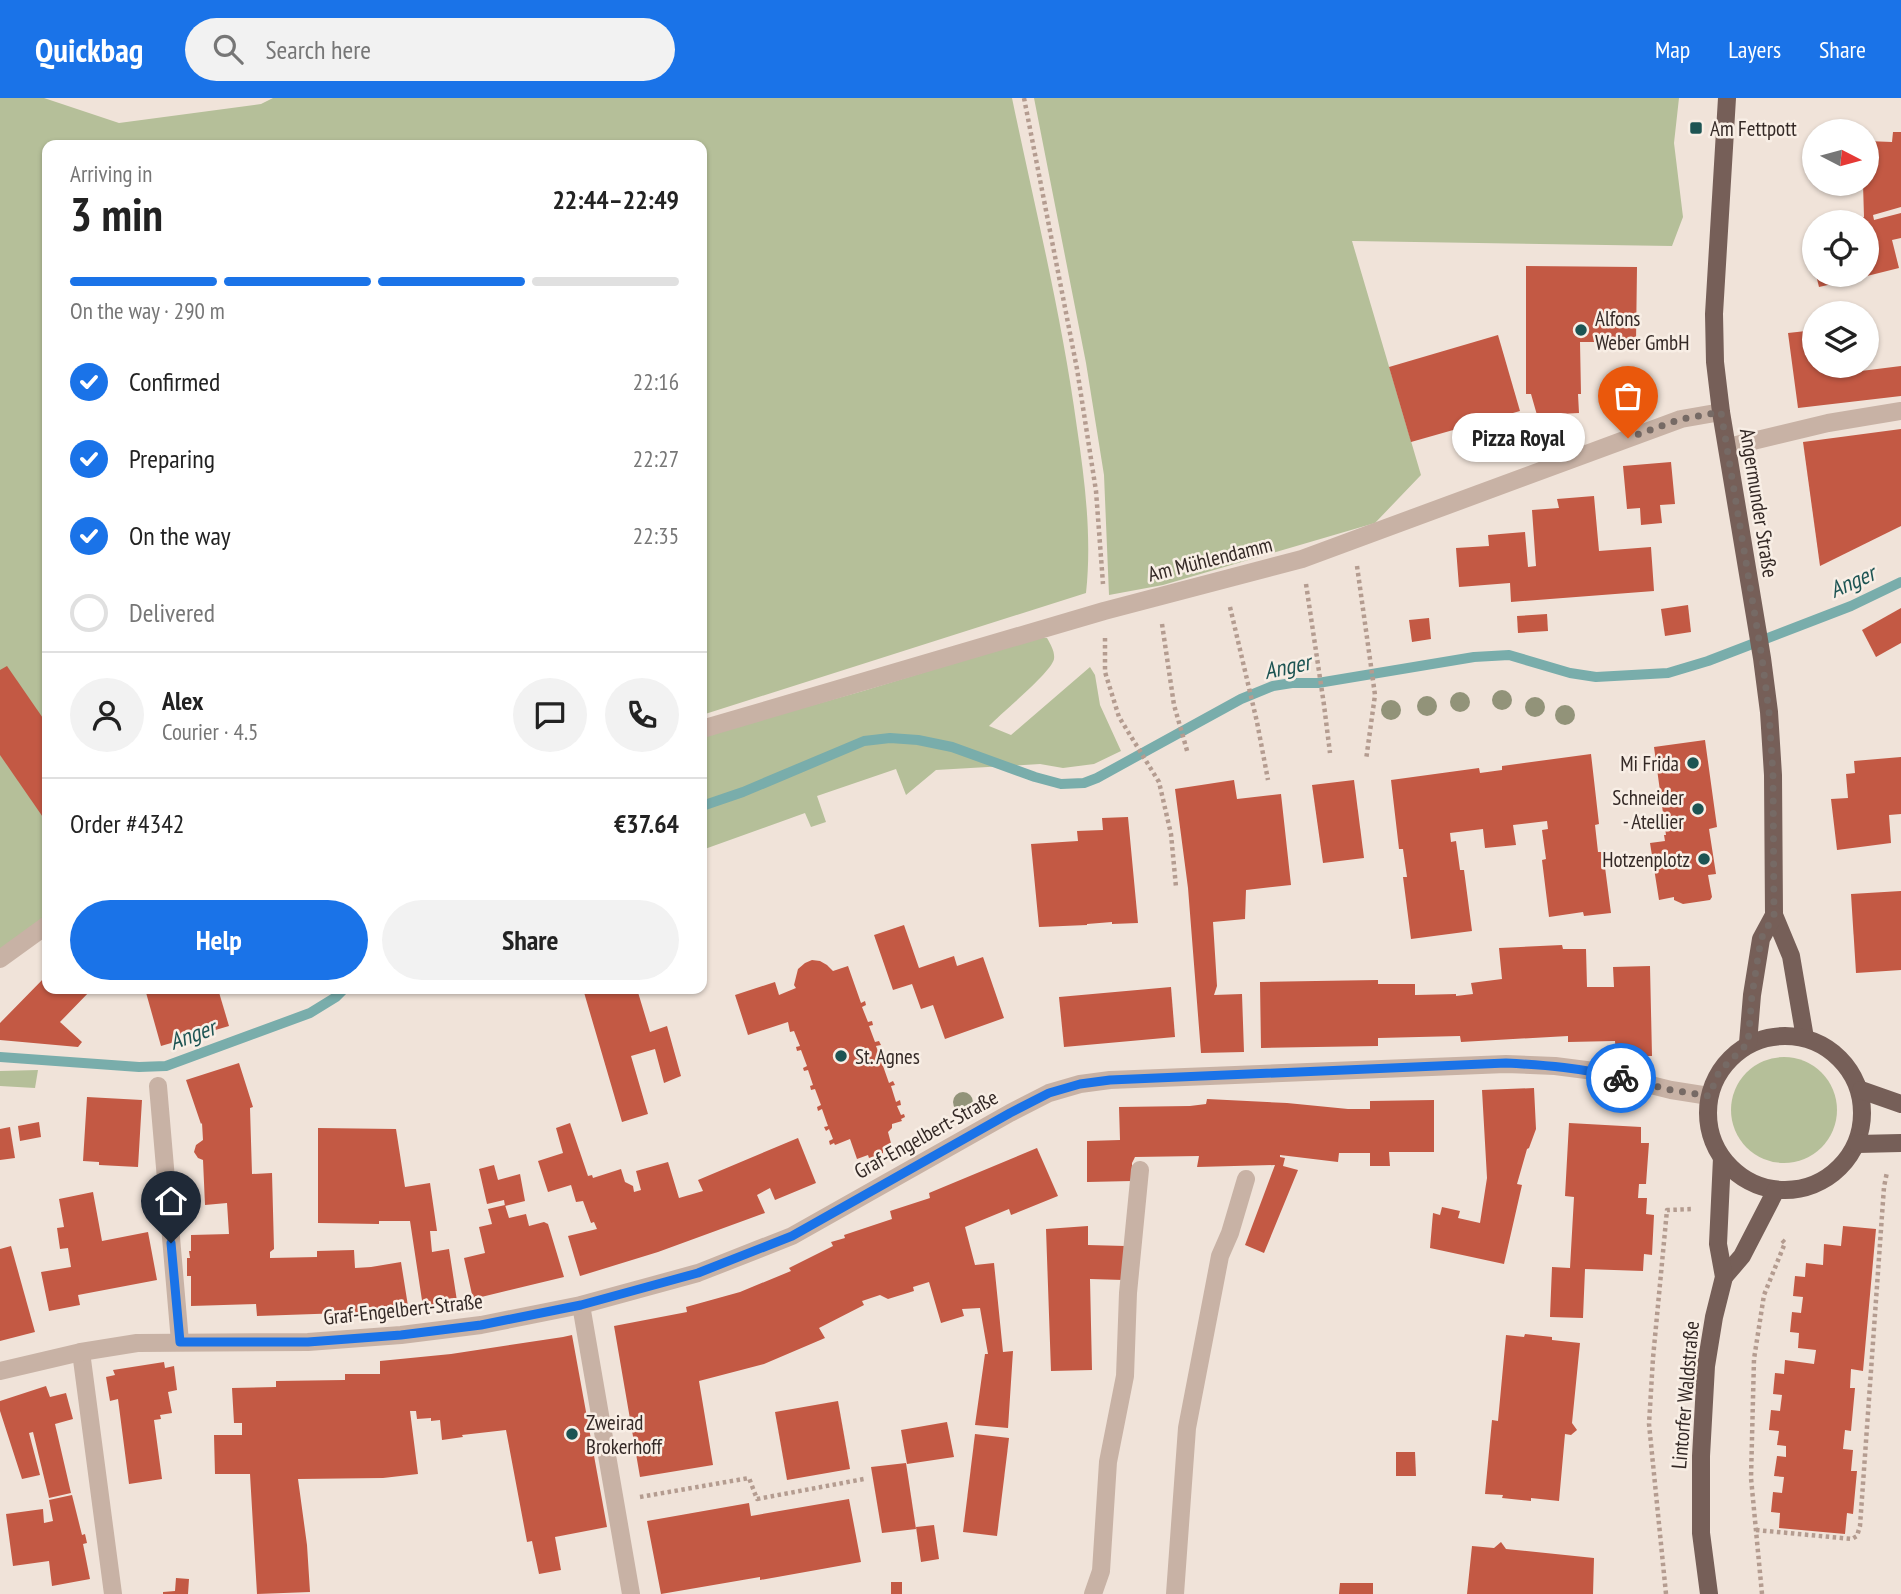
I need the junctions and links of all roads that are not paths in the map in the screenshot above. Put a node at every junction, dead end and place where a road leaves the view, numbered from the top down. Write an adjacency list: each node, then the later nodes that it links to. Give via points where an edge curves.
1 (1727, 98): 3 (main road, Angermunder Straße, via 1714,314)
2 (1901, 411): 4 (street)
3 (1721, 412): 4 (main road, Angermunder Straße); 5 (street, Am Mühlendamm, via 1681,419 1302,559 1104,611)
4 (1728, 447): 6 (main road, Angermunder Straße, via 1769,712)
5 (707, 728)
6 (1774, 915): 9 (main road, Angermunder Straße, via 1790,956); 10 (main road, Angermunder Straße, via 1761,939)
7 (42, 929): 8 (street)
8 (0, 959)
9 (1805, 1038): 10 (main road, via 1774,1036); 12 (main road, via 1842,1060)
10 (1748, 1043): 13 (main road, via 1719,1072)
11 (158, 1086): 23 (street)
12 (1861, 1090): 14 (main road); 16 (main road)
13 (1709, 1096): 17 (main road, via 1707,1118); 22 (street, Graf-Engelbert-Straße, via 1594,1071 1506,1063 1080,1084 1049,1093 1010,1113 792,1236 698,1273)
14 (1901, 1104)
15 (1897, 1143): 16 (main road)
16 (1857, 1144): 20 (main road, via 1828,1177 1803,1188)
17 (1722, 1158): 20 (main road, via 1755,1185); 21 (main road, Lintorfer Waldstraße, via 1718,1244)
18 (1140, 1170): 28 (street, via 1125,1376 1108,1462 1101,1572)
19 (1246, 1179): 29 (street, via 1220,1255 1187,1428)
20 (1776, 1190): 21 (main road, via 1741,1256)
21 (1724, 1277): 30 (main road, Lintorfer Waldstraße, via 1706,1366 1701,1456 1701,1533)
22 (581, 1305): 23 (street, Graf-Engelbert-Straße, via 401,1335 308,1342); 27 (street)
23 (180, 1342): 24 (street, Graf-Engelbert-Straße)
24 (81, 1352): 25 (street, Graf-Engelbert-Straße); 26 (street)
25 (0, 1371)
26 (113, 1594)
27 (631, 1594)
28 (1093, 1594)
29 (1175, 1594)
30 (1709, 1594)

